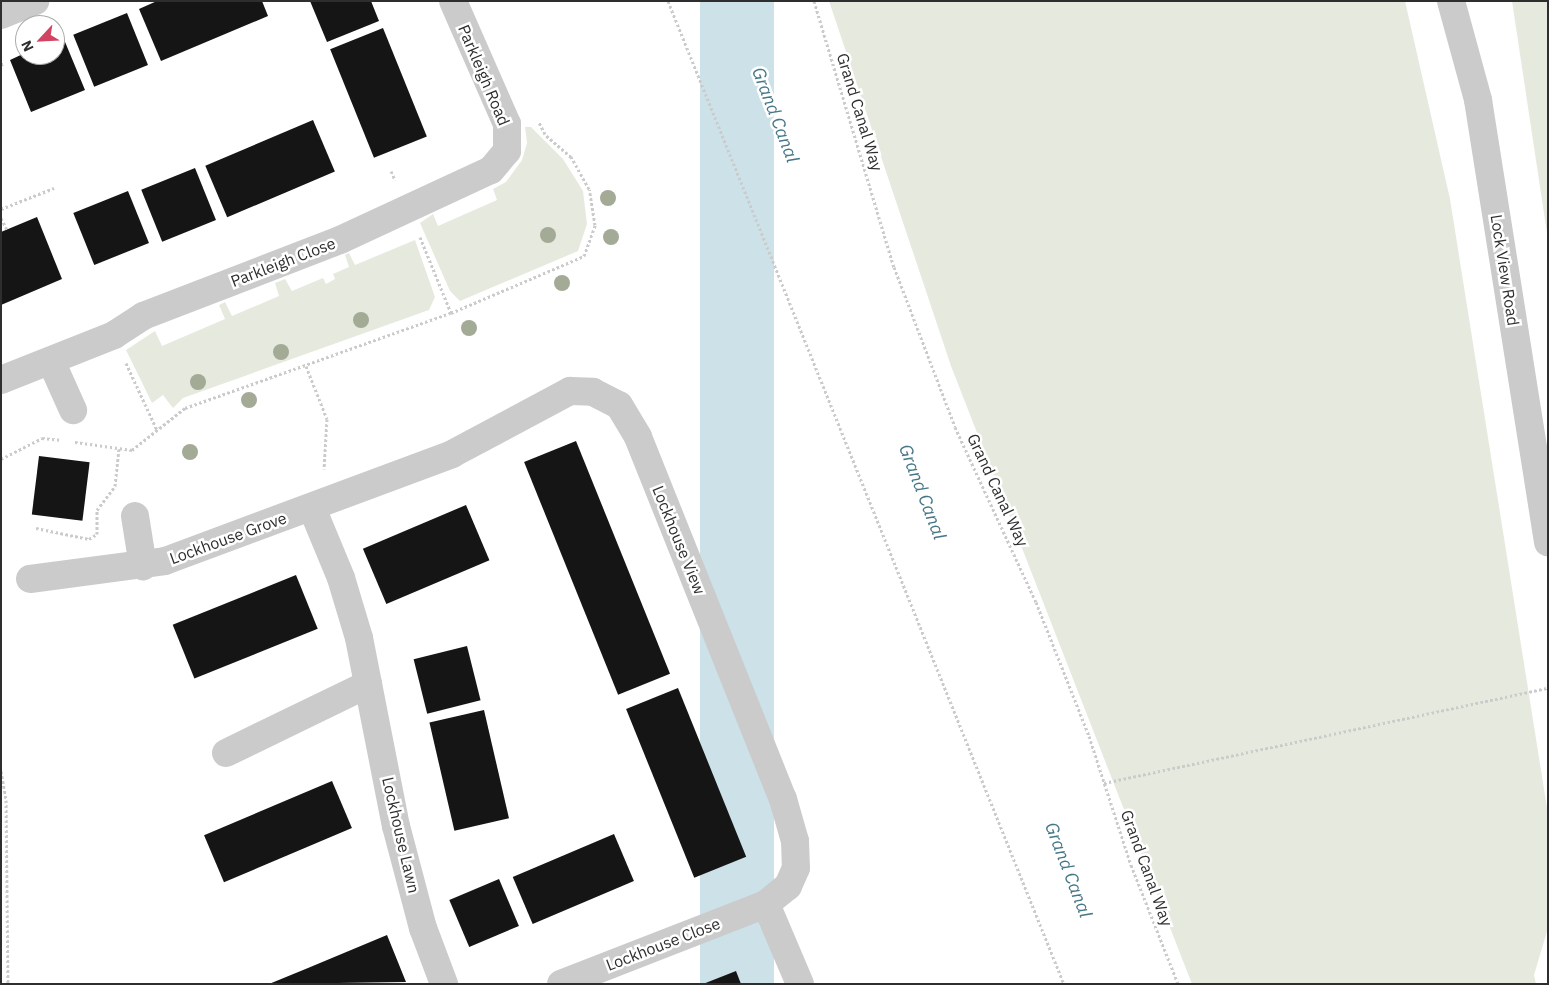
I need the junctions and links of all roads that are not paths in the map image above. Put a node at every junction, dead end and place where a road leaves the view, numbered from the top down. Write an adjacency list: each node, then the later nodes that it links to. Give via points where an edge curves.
1 (36, 1): 4 (street)
2 (453, 1): 5 (street, Parkleigh Road, via 507,124)
3 (1451, 1): 11 (street, Lock View Road, via 1478,100)
4 (1, 15)
5 (507, 150): 6 (street, Parkleigh Close, via 491,170 340,240 143,316 114,335)
6 (51, 361): 7 (street, Parkleigh Close); 8 (street)
7 (1, 380)
8 (73, 410)
9 (322, 504): 12 (street, Lockhouse Grove); 14 (street, Lockhouse Lawn); 16 (street, Lockhouse View, via 452,454 570,391 593,392 619,405 638,437 783,799 795,842 796,868 788,886)
10 (135, 516): 12 (street)
11 (1548, 542)
12 (143, 566): 13 (street, Lockhouse Grove)
13 (30, 579)
14 (368, 684): 15 (street); 17 (street, Lockhouse Lawn, via 396,826 423,928)
15 (226, 753)
16 (766, 904): 18 (street, Lockhouse Close); 19 (street)
17 (444, 984)
18 (561, 984)
19 (800, 984)

